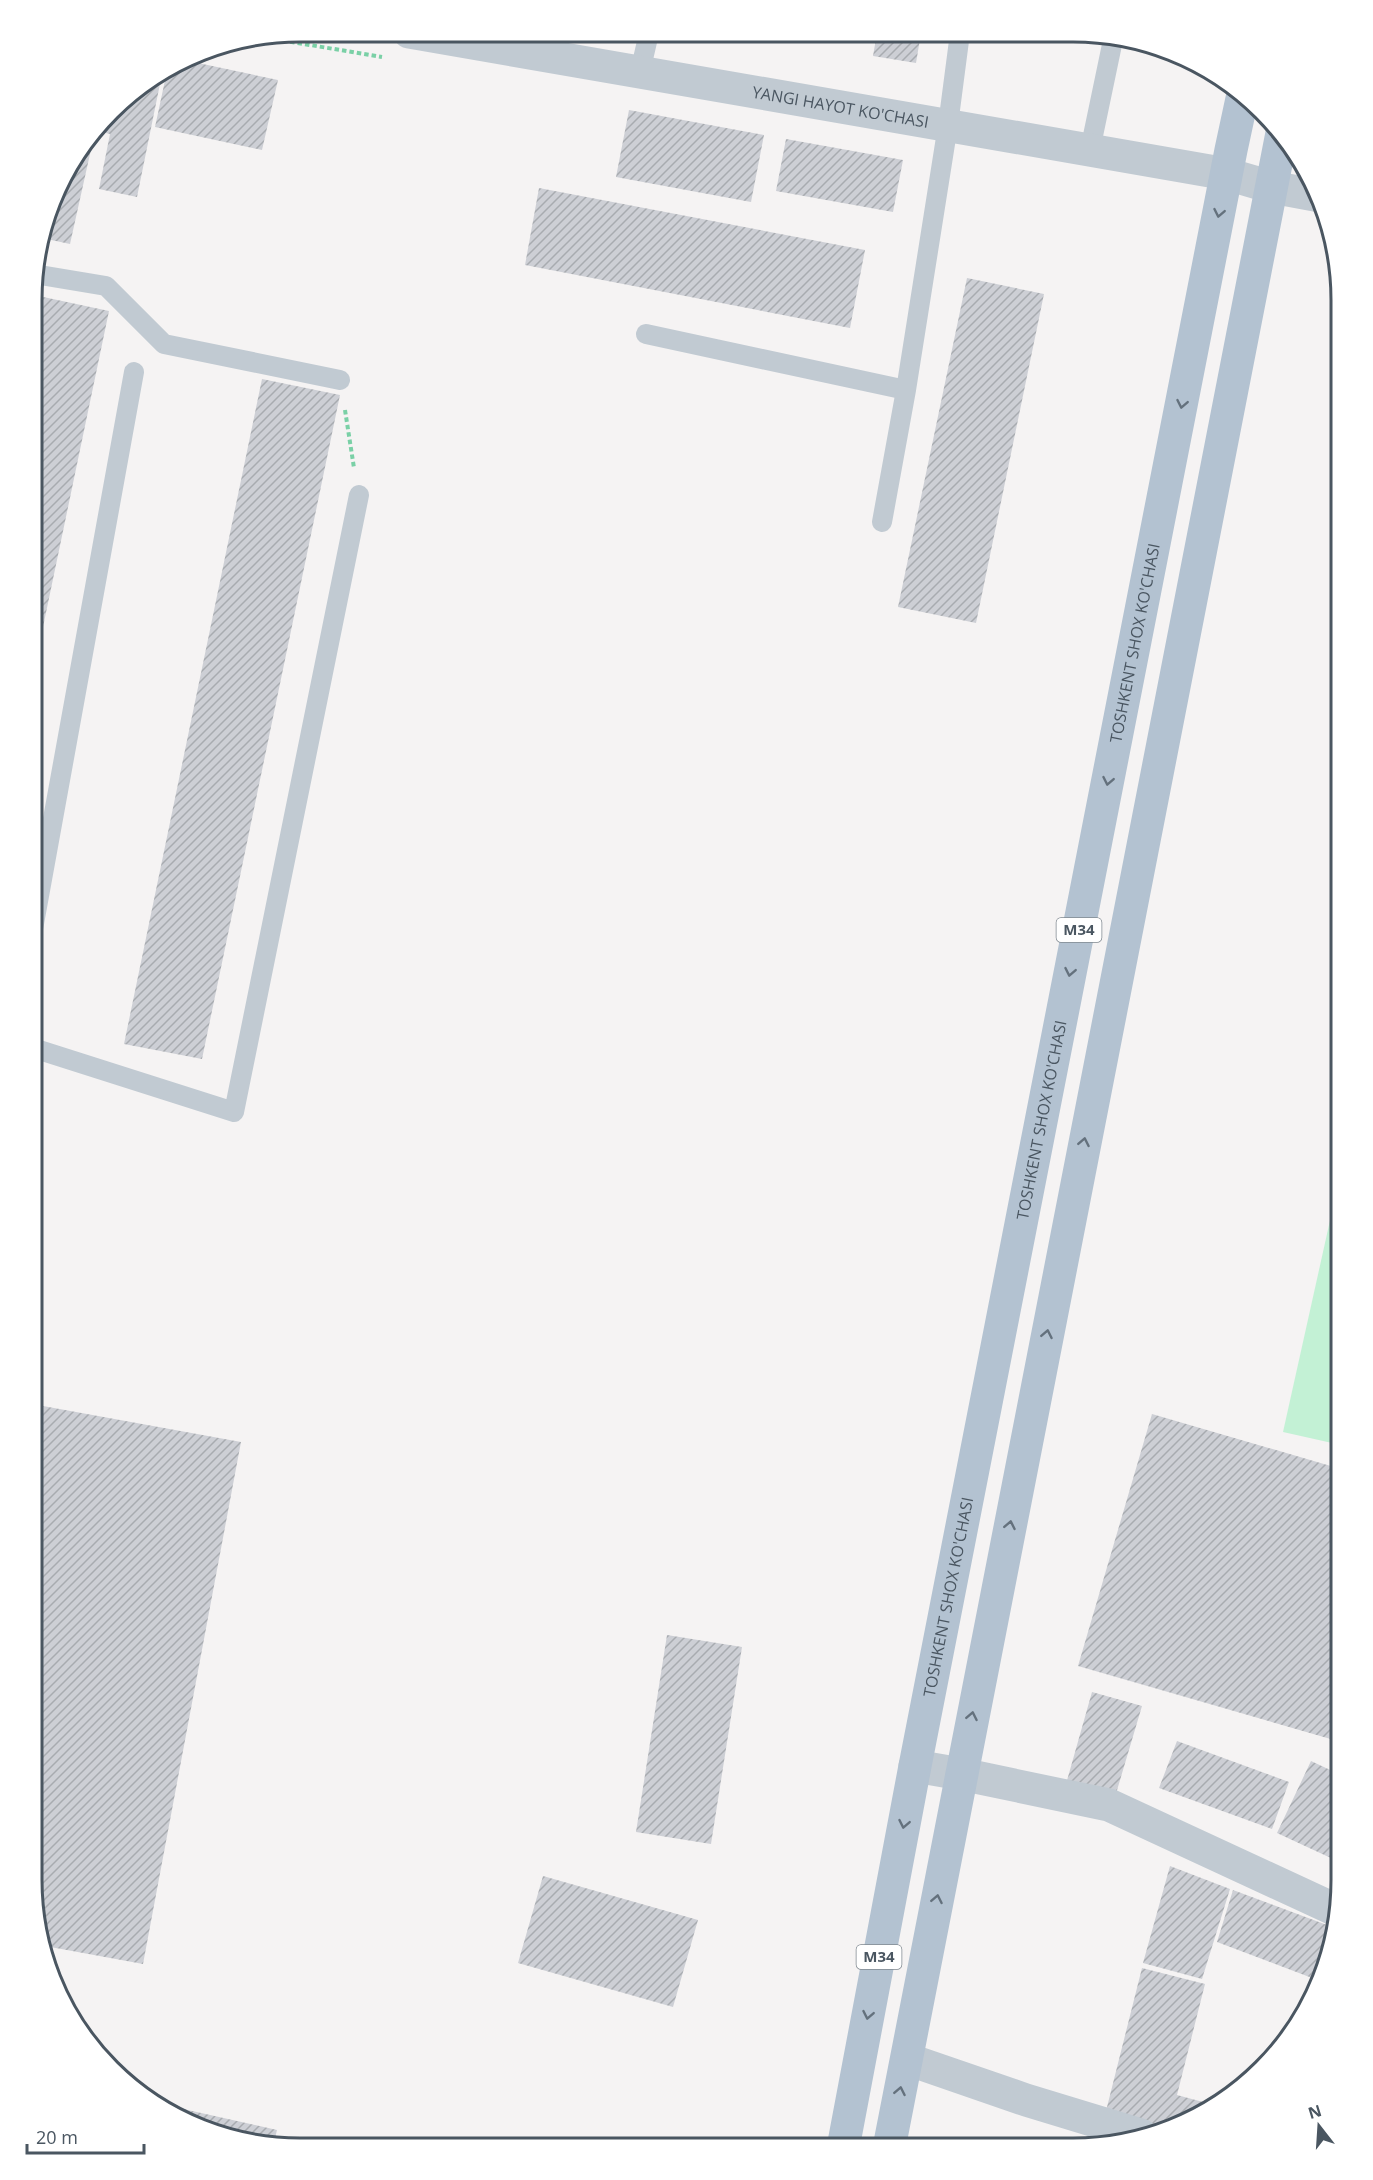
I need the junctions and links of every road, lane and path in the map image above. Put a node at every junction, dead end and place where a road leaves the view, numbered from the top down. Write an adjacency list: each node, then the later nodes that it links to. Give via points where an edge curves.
1 (466, 42): 5 (street, YANGI HAYOT KO'CHASI)
2 (647, 42): 5 (lane)
3 (959, 42): 7 (lane)
4 (1112, 45): 9 (lane)
5 (640, 72): 7 (street, YANGI HAYOT KO'CHASI)
6 (1241, 104): 10 (main road, TOSHKENT SHOX KO'CHASI / M34)
7 (948, 125): 9 (street, YANGI HAYOT KO'CHASI); 17 (lane)
8 (1280, 145): 11 (main road, M34)
9 (1090, 150): 10 (street, YANGI HAYOT KO'CHASI)
10 (1227, 174): 11 (street, YANGI HAYOT KO'CHASI); 22 (main road, TOSHKENT SHOX KO'CHASI / M34, one-way to 22)
11 (1271, 187): 12 (street, YANGI HAYOT KO'CHASI); 23 (main road, M34, one-way to 11)
12 (1308, 194)
13 (43, 276): 16 (lane, via 106,286 164,344)
14 (646, 334): 17 (lane)
15 (134, 372): 20 (lane)
16 (340, 380): 18 (path)
17 (906, 390): 19 (lane)
18 (359, 495): 21 (lane, via 234,1112)
19 (882, 522)
20 (42, 879)
21 (42, 1051)
22 (915, 1766): 23 (street); 27 (main road, TOSHKENT SHOX KO'CHASI / M34, one-way to 27)
23 (961, 1774): 24 (street, via 1109,1805); 25 (main road, M34, one-way to 23)
24 (1329, 1907)
25 (906, 2059): 26 (street); 28 (main road, M34, one-way to 25)
26 (1129, 2131)
27 (845, 2138)
28 (891, 2138)

